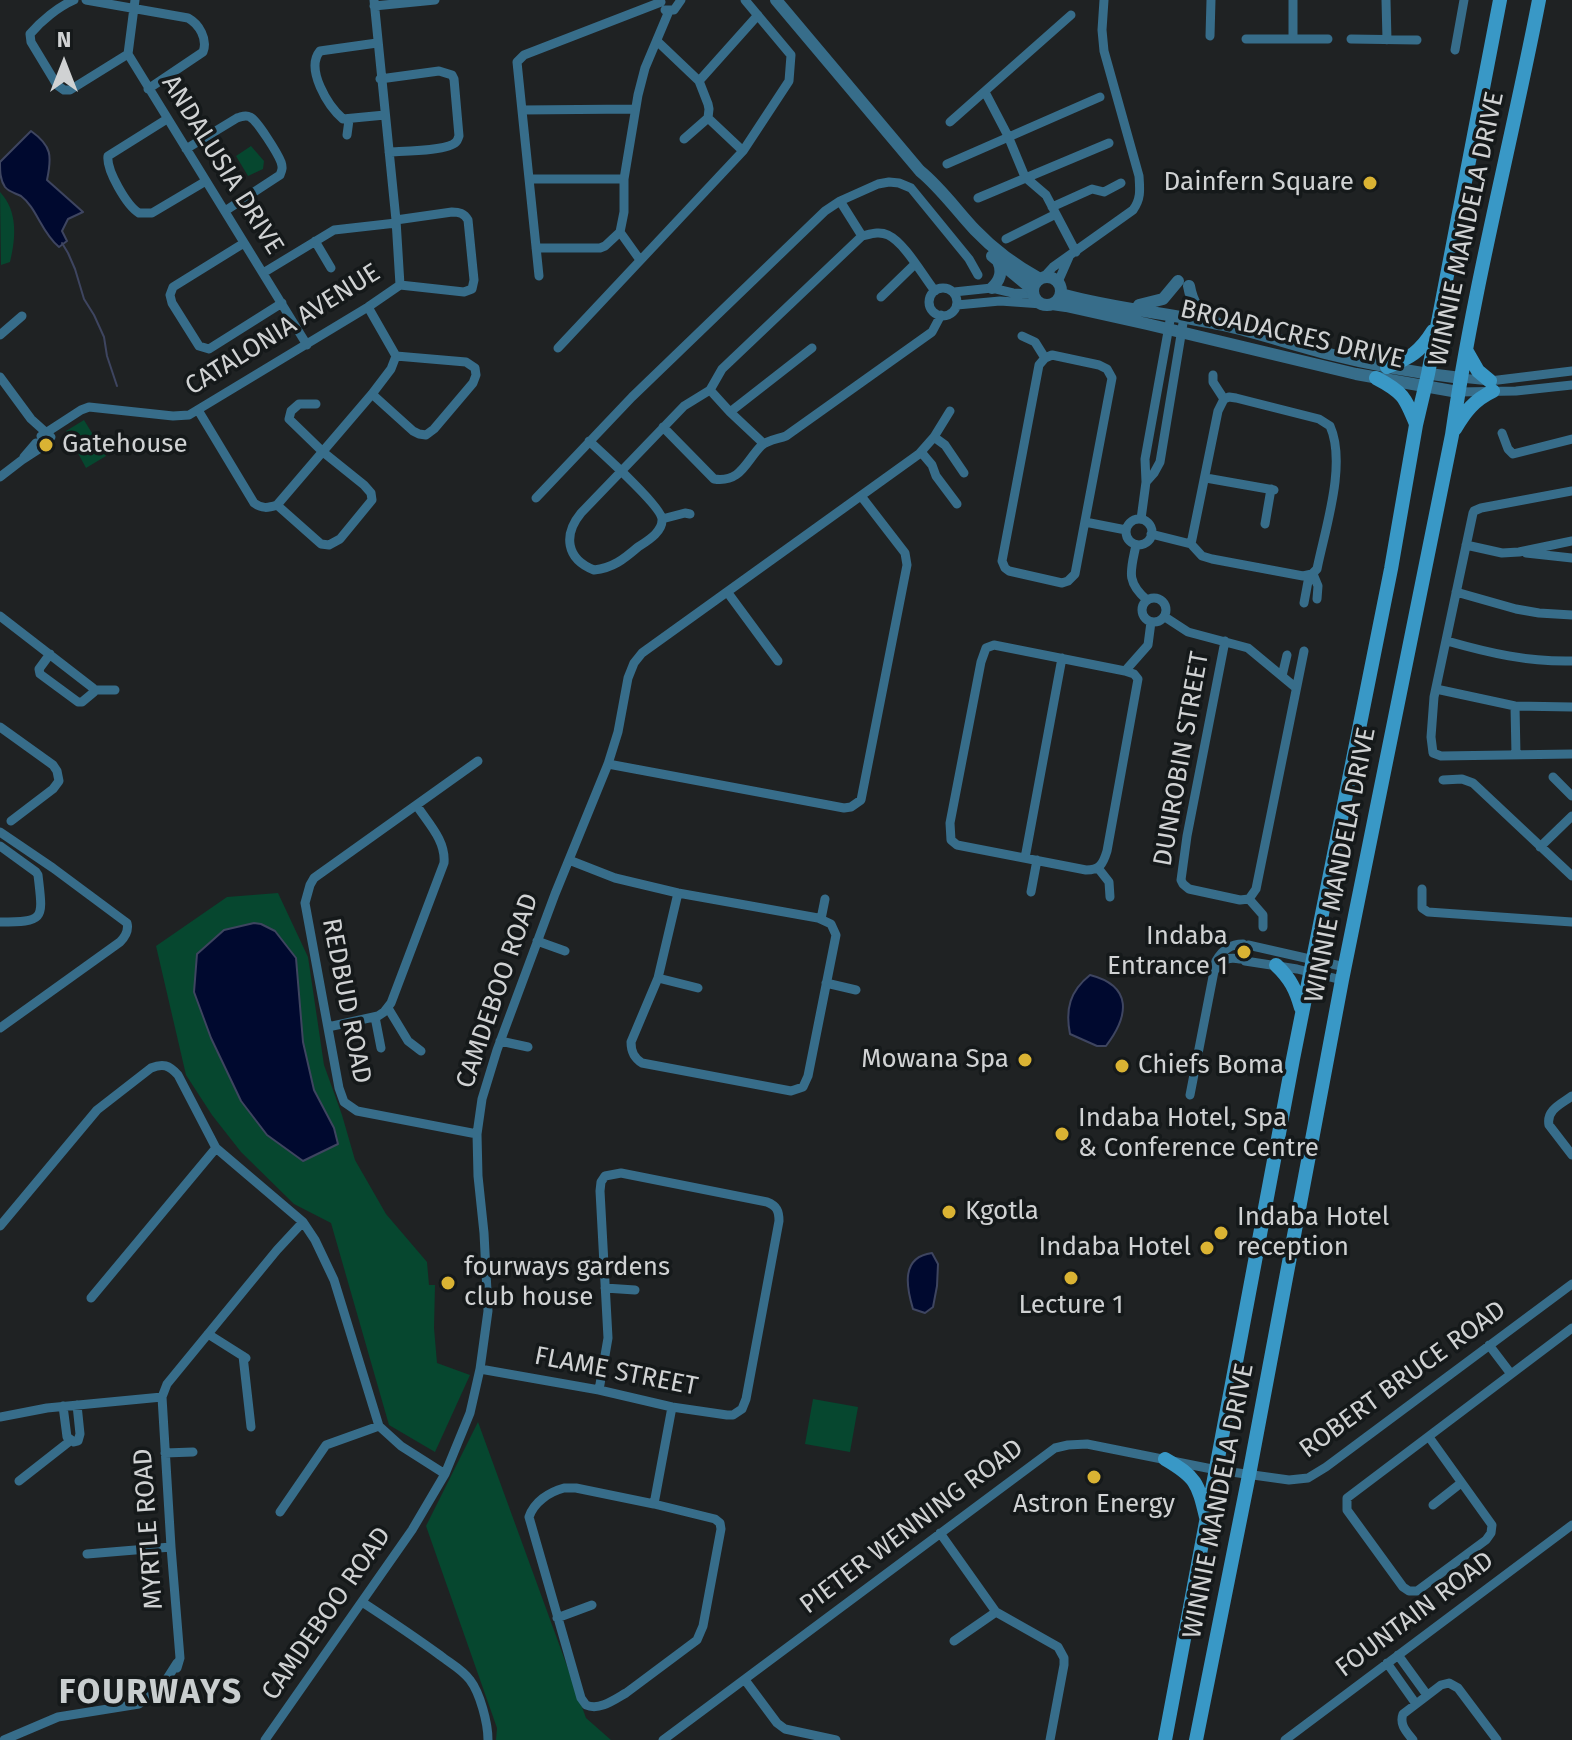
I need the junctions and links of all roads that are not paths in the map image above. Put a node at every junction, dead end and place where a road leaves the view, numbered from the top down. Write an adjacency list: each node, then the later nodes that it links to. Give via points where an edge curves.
1 (74, 0): 30 (street, via 30,34 57,85 70,90)
2 (86, 0): 16 (street)
3 (435, 0): 15 (street)
4 (745, 0): 18 (street)
5 (776, 0): 51 (street, BROADACRES DRIVE)
6 (1104, 0): 68 (street, via 1104,51 1140,193 1133,210)
7 (1211, 0): 20 (street)
8 (1293, 0): 21 (street)
9 (1386, 0): 25 (street)
10 (1464, 0): 29 (street)
11 (1500, 0): 91 (main road, WINNIE MANDELA DRIVE)
12 (1539, 0): 100 (main road, WINNIE MANDELA DRIVE)
13 (661, 1): 17 (street); 37 (street, via 522,56 517,62)
14 (678, 1): 17 (street)
15 (374, 3): 28 (street, CATALONIA AVENUE)
16 (134, 4): 30 (street); 33 (street, via 191,19 205,44 201,54)
17 (669, 11): 27 (street)
18 (758, 15): 32 (street); 48 (street, via 791,55 791,72)
19 (1071, 15): 34 (street)
20 (1210, 36)
21 (1293, 38): 22 (street); 23 (street)
22 (1246, 39)
23 (1328, 39)
24 (1351, 39): 25 (street)
25 (1387, 40): 26 (street)
26 (1417, 40)
27 (657, 41): 32 (street); 36 (street)
28 (377, 43): 31 (street, CATALONIA AVENUE); 41 (street, via 316,53 318,84 339,117)
29 (1455, 50)
30 (128, 54): 33 (street, ANDALUSIA DRIVE)
31 (380, 79): 38 (street, CATALONIA AVENUE); 49 (street, via 439,71 454,79 458,140 442,147)
32 (699, 81): 39 (street)
33 (148, 89): 40 (street, ANDALUSIA DRIVE)
34 (985, 92): 42 (street); 44 (street)
35 (1100, 97): 44 (street)
36 (635, 109): 37 (street); 54 (street)
37 (522, 110): 53 (street)
38 (385, 115): 41 (street); 49 (street, CATALONIA AVENUE)
39 (708, 118): 45 (street); 48 (street)
40 (167, 119): 47 (street, ANDALUSIA DRIVE); 55 (street, via 108,156 108,168 132,207 152,213)
41 (349, 120): 43 (street)
42 (950, 122)
43 (347, 135)
44 (1008, 136): 50 (street); 52 (street)
45 (684, 139)
46 (1109, 143): 52 (street)
47 (186, 149): 55 (street, ANDALUSIA DRIVE); 59 (street, via 245,116 254,120 281,161 280,175)
48 (743, 151): 69 (street)
49 (389, 152): 61 (street, CATALONIA AVENUE)
50 (947, 164)
51 (920, 171): 70 (street, BROADACRES DRIVE); 81 (street, BROADACRES DRIVE)
52 (1025, 177): 57 (street); 60 (street, via 1046,195)
53 (529, 179): 54 (street); 67 (street)
54 (624, 179): 62 (street)
55 (206, 181): 59 (street, ANDALUSIA DRIVE)
56 (1121, 183): 60 (street, via 1104,192 1092,189)
57 (978, 198)
58 (840, 201): 63 (street); 74 (street, via 878,184 911,188); 127 (street)
59 (225, 211): 66 (street, ANDALUSIA DRIVE)
60 (1054, 211): 64 (street); 68 (street)
61 (396, 222): 65 (street, via 338,229); 76 (street, CATALONIA AVENUE); 76 (street, via 462,213 468,220 474,280 469,292)
62 (620, 232): 67 (street, via 600,248); 69 (street)
63 (862, 236): 71 (street, via 886,234); 112 (street, via 722,369)
64 (1006, 239)
65 (315, 241): 72 (street); 73 (street)
66 (244, 243): 73 (street, ANDALUSIA DRIVE); 83 (street, via 173,287 172,303 199,346 209,349)
67 (536, 248): 75 (street)
68 (1073, 255): 78 (street); 81 (street, via 1053,267)
69 (640, 260): 98 (street)
70 (998, 261): 77 (street, via 1000,277); 81 (street, BROADACRES DRIVE)
71 (915, 264): 79 (street); 82 (street)
72 (331, 268)
73 (263, 273): 83 (street, ANDALUSIA DRIVE)
74 (978, 275)
75 (539, 276)
76 (400, 285): 85 (street, CATALONIA AVENUE)
77 (992, 288): 80 (street); 81 (street)
78 (1060, 288): 81 (street, via 1058,300); 81 (street, BROADACRES DRIVE, via 1051,277); 86 (street, BROADACRES DRIVE)
79 (935, 291): 80 (street); 87 (street, via 930,305)
80 (954, 292): 84 (street)
81 (1041, 292): 84 (street); 93 (street, BROADACRES DRIVE, via 1066,306)
82 (881, 297)
83 (282, 303): 97 (street, ANDALUSIA DRIVE)
84 (957, 305): 87 (street, via 949,315)
85 (368, 307): 97 (street, CATALONIA AVENUE); 101 (street)
86 (1128, 308): 88 (street, BROADACRES DRIVE); 92 (street, via 1163,299 1183,284 1198,310)
87 (941, 315): 129 (street, via 932,332 859,386 786,436)
88 (1171, 315): 90 (street, BROADACRES DRIVE); 93 (street)
89 (22, 316): 95 (street)
90 (1184, 317): 92 (street, BROADACRES DRIVE); 94 (street)
91 (1437, 323): 103 (main road, via 1412,356); 108 (main road, WINNIE MANDELA DRIVE)
92 (1224, 325): 103 (street, BROADACRES DRIVE)
93 (1168, 329): 94 (street, BROADACRES DRIVE); 115 (street)
94 (1182, 332): 107 (street, BROADACRES DRIVE); 113 (street)
95 (0, 335)
96 (1022, 336): 102 (street, via 1035,342)
97 (307, 345): 118 (street, CATALONIA AVENUE)
98 (558, 348)
99 (812, 348): 120 (street)
100 (1466, 349): 109 (main road, WINNIE MANDELA DRIVE); 111 (main road)
101 (396, 356): 114 (street); 114 (street, via 466,362 476,375 426,435 413,431)
102 (1045, 358): 145 (street, via 1059,355 1099,365 1111,375); 145 (street, via 1039,365 1003,552 1005,568 1068,581 1075,574)
103 (1387, 367): 108 (street, BROADACRES DRIVE)
104 (1572, 371): 111 (street, BROADACRES DRIVE)
105 (1213, 375): 116 (street)
106 (0, 377): 128 (street)
107 (1376, 378): 108 (street, BROADACRES DRIVE); 121 (main road, via 1400,392)
108 (1426, 381): 109 (street, BROADACRES DRIVE); 121 (main road, WINNIE MANDELA DRIVE)
109 (1459, 385): 111 (street, BROADACRES DRIVE); 124 (main road, WINNIE MANDELA DRIVE)
110 (1572, 385): 111 (street, BROADACRES DRIVE)
111 (1492, 386): 124 (main road, via 1469,407)
112 (710, 390): 120 (street); 122 (street)
113 (1173, 392): 115 (street); 136 (street, via 1160,462)
114 (372, 394): 130 (street)
115 (1158, 394): 136 (street, via 1145,459)
116 (1224, 399): 135 (street); 155 (street, via 1305,415 1330,426 1336,475 1317,569)
117 (316, 404): 130 (street, via 299,404 289,417)
118 (198, 410): 128 (street, CATALONIA AVENUE, via 173,416 89,407 56,426); 141 (street, via 254,503 265,508)
119 (950, 411): 125 (street, CAMDEBOO ROAD)
120 (730, 412): 129 (street)
121 (1416, 425): 215 (main road, WINNIE MANDELA DRIVE)
122 (663, 427): 129 (street, via 719,480 743,469); 132 (street)
123 (1502, 433): 126 (street, via 1513,454)
124 (1452, 435): 217 (main road, WINNIE MANDELA DRIVE)
125 (934, 437): 131 (street, CAMDEBOO ROAD); 133 (street)
126 (1572, 439)
127 (589, 441): 132 (street); 139 (street)
128 (42, 443): 134 (street)
129 (763, 443)
130 (323, 452): 141 (street); 141 (street, via 372,496 340,539 333,545 321,544)
131 (921, 452): 138 (street, CAMDEBOO ROAD); 140 (street)
132 (621, 471): 143 (street); 143 (street, via 572,526 569,541 579,562 594,570 617,564 658,530)
133 (964, 473)
134 (0, 477)
135 (1206, 478): 146 (street, via 1272,490); 150 (street)
136 (1146, 482): 144 (street)
137 (1572, 491): 152 (street, via 1474,511)
138 (861, 496): 157 (street, CAMDEBOO ROAD); 187 (street, via 905,553 907,565 861,800 844,808)
139 (536, 498)
140 (957, 504)
141 (277, 505)
142 (690, 514): 143 (street)
143 (662, 519)
144 (1141, 519): 147 (street); 148 (street)
145 (1085, 522): 147 (street)
146 (1265, 524)
147 (1126, 530): 151 (street)
148 (1151, 534): 150 (street); 151 (street, via 1148,542)
149 (1572, 541): 153 (street)
150 (1191, 544): 155 (street, via 1212,559)
151 (1136, 545): 159 (street, DUNROBIN STREET, via 1131,581)
152 (1466, 545): 153 (street); 156 (street)
153 (1519, 552): 154 (street)
154 (1572, 558)
155 (1311, 575): 158 (street, via 1318,586); 160 (street)
156 (1456, 592): 161 (street, via 1516,609); 166 (street)
157 (728, 593): 171 (street); 187 (street, CAMDEBOO ROAD, via 634,663)
158 (1317, 599)
159 (1147, 600): 163 (street, DUNROBIN STREET, via 1163,601); 164 (street, DUNROBIN STREET, via 1142,611)
160 (1304, 603)
161 (1572, 615)
162 (0, 616): 168 (street)
163 (1165, 617): 164 (street, DUNROBIN STREET); 165 (street, DUNROBIN STREET, via 1188,632)
164 (1151, 622): 174 (street, via 1148,645)
165 (1225, 641): 175 (street, DUNROBIN STREET, via 1248,648); 207 (street, DUNROBIN STREET, via 1181,880 1189,889)
166 (1447, 641): 172 (street, via 1525,660); 178 (street)
167 (1304, 651): 177 (street)
168 (50, 654): 173 (street); 176 (street, via 39,672)
169 (1287, 655): 175 (street)
170 (1062, 658): 174 (street); 197 (street); 197 (street, via 994,645 986,648 950,823 949,835 957,845)
171 (778, 661)
172 (1572, 661)
173 (68, 668): 176 (street); 179 (street)
174 (1125, 671): 200 (street, via 1138,683 1107,851)
175 (1282, 676): 177 (street, DUNROBIN STREET)
176 (55, 685): 179 (street, via 78,702)
177 (1295, 687): 207 (street, via 1256,889)
178 (1436, 689): 181 (street); 185 (street, via 1433,753)
179 (94, 690): 180 (street)
180 (115, 690)
181 (1515, 706): 182 (street); 185 (street)
182 (1572, 707)
183 (0, 727): 193 (street, via 53,765 59,781)
184 (1572, 754): 185 (street)
185 (1516, 755)
186 (478, 761): 191 (street, REDBUD ROAD)
187 (608, 764): 198 (street, CAMDEBOO ROAD)
188 (1553, 777): 190 (street)
189 (1443, 780): 196 (street, via 1469,780)
190 (1572, 796)
191 (417, 806): 222 (street, via 443,845 444,863); 225 (street, REDBUD ROAD, via 310,885 306,913)
192 (1572, 816): 196 (street)
193 (11, 821)
194 (0, 832): 226 (street, via 127,923 120,942)
195 (0, 846): 209 (street, via 38,875 41,908 27,922)
196 (1540, 847): 201 (street)
197 (1025, 858): 199 (street)
198 (569, 860): 204 (street); 212 (street, CAMDEBOO ROAD)
199 (1037, 860): 200 (street); 203 (street)
200 (1098, 868): 205 (street, via 1109,882)
201 (1572, 876)
202 (1422, 889): 210 (street, via 1422,908 1428,912)
203 (1031, 892)
204 (678, 893): 208 (street); 218 (street)
205 (1110, 897)
206 (825, 899): 208 (street)
207 (1249, 899): 211 (street, via 1263,915)
208 (821, 919): 219 (street, via 836,935)
209 (0, 922)
210 (1572, 922)
211 (1263, 927)
212 (537, 941): 213 (street); 227 (street, CAMDEBOO ROAD)
213 (565, 951)
214 (1276, 965): 215 (street); 216 (street, via 1229,958); 223 (main road, via 1290,978)
215 (1311, 966): 216 (street, via 1246,944 1223,951); 217 (street); 223 (main road, WINNIE MANDELA DRIVE)
216 (1216, 969): 231 (street)
217 (1343, 974): 262 (main road, WINNIE MANDELA DRIVE)
218 (658, 978): 219 (street, via 631,1042 636,1059 791,1091 806,1082); 220 (street)
219 (826, 983): 221 (street)
220 (698, 988)
221 (856, 990)
222 (388, 1008): 224 (street); 230 (street, via 408,1041)
223 (1302, 1012): 260 (main road, WINNIE MANDELA DRIVE)
224 (375, 1017): 225 (street); 229 (street)
225 (328, 1027): 233 (street, REDBUD ROAD, via 339,1088 351,1108)
226 (0, 1028)
227 (500, 1041): 228 (street); 233 (street, CAMDEBOO ROAD)
228 (528, 1047)
229 (381, 1048)
230 (421, 1051)
231 (1190, 1095)
232 (1572, 1096): 235 (street, via 1550,1112 1548,1120)
233 (477, 1134): 245 (street, CAMDEBOO ROAD, via 489,1297)
234 (216, 1148): 236 (street); 237 (street, via 178,1075 159,1065 97,1110); 241 (street)
235 (1572, 1155)
236 (303, 1222): 243 (street); 253 (street, via 334,1280)
237 (0, 1226)
238 (1572, 1284): 244 (street, ROBERT BRUCE ROAD)
239 (605, 1288): 240 (street); 247 (street, via 608,1338); 251 (street, FLAME STREET, via 600,1191 605,1176 621,1173 767,1202 779,1212 742,1409 727,1415)
240 (635, 1290)
241 (91, 1298)
242 (1572, 1328): 246 (street)
243 (208, 1334): 248 (street); 254 (street, via 245,1358)
244 (1489, 1345): 246 (street); 262 (street, ROBERT BRUCE ROAD, via 1308,1478)
245 (480, 1369): 247 (street, FLAME STREET); 261 (street, CAMDEBOO ROAD, via 470,1413)
246 (1511, 1374): 255 (street)
247 (599, 1390): 251 (street, FLAME STREET)
248 (162, 1397): 249 (street); 258 (street, MYRTLE ROAD)
249 (77, 1405): 250 (street); 256 (street, via 79,1439)
250 (63, 1406): 252 (street); 256 (street)
251 (672, 1407): 265 (street)
252 (0, 1417)
253 (379, 1426): 261 (street); 267 (street, via 326,1445)
254 (251, 1427)
255 (1429, 1437): 264 (street); 264 (street, via 1346,1501 1347,1510 1409,1591 1417,1591 1491,1533 1492,1525)
256 (70, 1441): 263 (street)
257 (193, 1452): 258 (street)
258 (165, 1453): 271 (street, MYRTLE ROAD)
259 (1165, 1459): 260 (street, PIETER WENNING ROAD); 268 (main road, via 1199,1487); 270 (street, PIETER WENNING ROAD, via 1087,1444 1060,1446)
260 (1217, 1470): 262 (street, ROBERT BRUCE ROAD); 268 (main road, WINNIE MANDELA DRIVE)
261 (445, 1474): 273 (street, CAMDEBOO ROAD)
262 (1249, 1475): 290 (main road, WINNIE MANDELA DRIVE)
263 (19, 1481)
264 (1461, 1483): 266 (street)
265 (654, 1504): 276 (street, via 564,1488 531,1510); 276 (street, via 720,1523 697,1640 626,1693 590,1707 581,1698)
266 (1433, 1505)
267 (280, 1512)
268 (1207, 1521): 289 (main road, WINNIE MANDELA DRIVE)
269 (1572, 1525): 278 (street, FOUNTAIN ROAD)
270 (940, 1533): 275 (street); 280 (street, PIETER WENNING ROAD)
271 (171, 1547): 272 (street); 283 (street, MYRTLE ROAD, via 180,1658 163,1685 139,1704 58,1717)
272 (87, 1554)
273 (362, 1602): 284 (street, CAMDEBOO ROAD); 285 (street, via 470,1679)
274 (592, 1605): 276 (street)
275 (996, 1612): 277 (street); 288 (street, via 1058,1647 1064,1658)
276 (557, 1618)
277 (954, 1641)
278 (1398, 1655): 279 (street, FOUNTAIN ROAD); 281 (street)
279 (1387, 1663): 282 (street); 291 (street, FOUNTAIN ROAD)
280 (745, 1680): 286 (street, PIETER WENNING ROAD); 287 (street, via 785,1729)
281 (1427, 1695): 282 (street); 293 (street, via 1453,1683)
282 (1416, 1704): 292 (street, via 1402,1718)
283 (4, 1740)
284 (265, 1740)
285 (488, 1740)
286 (663, 1740)
287 (836, 1740)
288 (1050, 1740)
289 (1165, 1740)
290 (1196, 1740)
291 (1285, 1740)
292 (1413, 1740)
293 (1497, 1740)

